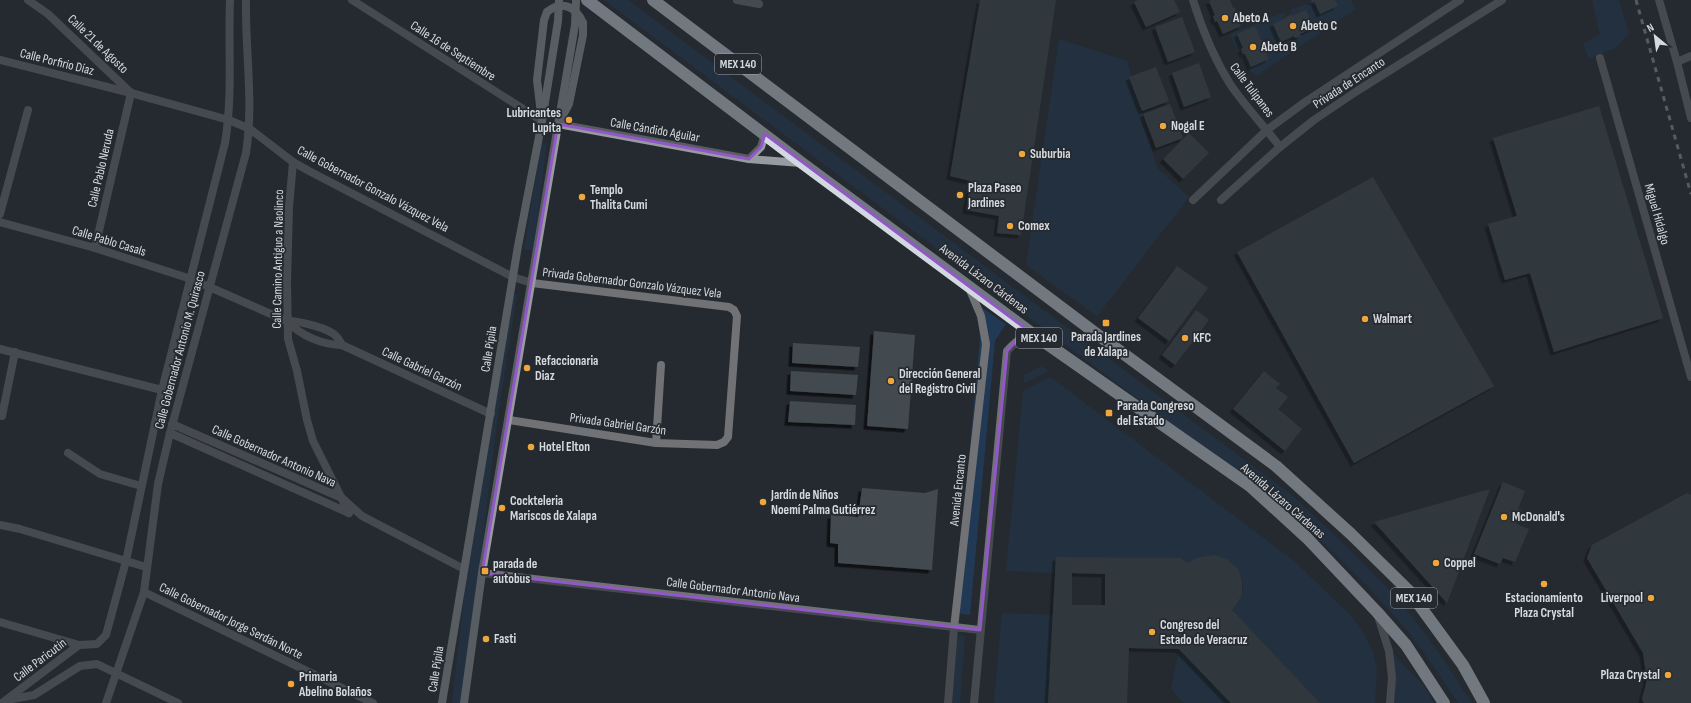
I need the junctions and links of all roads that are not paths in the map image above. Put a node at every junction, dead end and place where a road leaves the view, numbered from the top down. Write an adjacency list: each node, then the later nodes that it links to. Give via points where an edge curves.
1 (28, 0): 14 (street, Calle 21 de Agosto)
2 (230, 0): 23 (street, Calle Gobernador Antonio M. Quirasco)
3 (246, 0): 26 (street, Calle Gobernador Antonio M. Quirasco)
4 (352, 0): 24 (street, Calle 16 de Septiembre)
5 (559, 0): 24 (main road, Calle Pípila)
6 (576, 0): 25 (main road, via 575,25)
7 (587, 0): 28 (highway, Avenida Lázaro Cárdenas / MEX 140)
8 (653, 0): 85 (highway, Avenida Lázaro Cárdenas / MEX 140, via 1276,466 1409,591 1463,665)
9 (737, 0): 15 (street)
10 (1460, 0): 27 (street, Privada de Encanto)
11 (1502, 0): 29 (street, Privada de Encanto, via 1357,91)
12 (1659, 0): 19 (street)
13 (1196, 1): 27 (street, Calle Tulipanes, via 1208,43 1220,68 1231,86)
14 (40, 3): 20 (street, Calle 21 de Agosto)
15 (759, 4)
16 (1691, 56): 19 (street)
17 (1600, 58): 49 (street, Miguel Hidalgo)
18 (0, 60): 20 (street, Calle Porfirio Díaz)
19 (1677, 62): 22 (street)
20 (131, 93): 23 (street, Calle Gobernador Gonzalo Vázquez Vela); 37 (street, Calle Pablo Neruda)
21 (28, 110): 35 (street)
22 (1691, 118)
23 (229, 120): 26 (street, Calle Gobernador Gonzalo Vázquez Vela); 39 (street, Calle Gobernador Antonio M. Quirasco)
24 (542, 121): 25 (main road, bridge, via 537,80 544,20 547,12 556,4 568,4 579,14 583,23 583,35 569,104); 38 (main road, Calle Pípila)
25 (558, 124): 30 (main road, Calle Cándido Aguilar); 40 (main road)
26 (250, 129): 31 (street, Calle Gobernador Gonzalo Vázquez Vela); 42 (street, Calle Gobernador Antonio M. Quirasco, via 246,153)
27 (1267, 130): 29 (street, Calle Tulipanes); 33 (street, Privada de Encanto)
28 (765, 134): 30 (main road, via 761,147); 32 (highway, Avenida Lázaro Cárdenas / MEX 140)
29 (1280, 147): 34 (street, Privada de Encanto)
30 (749, 158): 32 (main road, Calle Cándido Aguilar)
31 (293, 162): 38 (street, Calle Gobernador Gonzalo Vázquez Vela); 43 (street, Calle Camino Antiguo a Naolinco, via 289,207)
32 (802, 163): 41 (highway, Avenida Lázaro Cárdenas / MEX 140)
33 (1193, 200)
34 (1221, 200)
35 (0, 214)
36 (0, 222): 37 (street, Calle Pablo Casals)
37 (95, 248): 39 (street, Calle Pablo Casals)
38 (513, 277): 40 (street, Privada Gobernador Gonzalo Vázquez Vela); 51 (main road, Calle Pípila)
39 (191, 279): 42 (street, Calle Pablo Casals); 50 (street, Calle Gobernador Antonio M. Quirasco)
40 (532, 283): 53 (main road); 56 (street, Privada Gobernador Gonzalo Vázquez Vela, via 729,307 734,310 737,316 729,430 728,438)
41 (967, 284): 44 (highway, Avenida Lázaro Cárdenas / MEX 140); 71 (street, Avenida Encanto, via 981,316 986,344)
42 (210, 287): 43 (street, Calle Gabriel Garzón); 54 (street, Calle Gobernador Antonio M. Quirasco)
43 (287, 321): 45 (street, Calle Gabriel Garzón, via 311,338); 45 (street, Calle Gabriel Garzón, via 315,326 337,336); 60 (street, Calle Camino Antiguo a Naolinco, via 288,339 313,441)
44 (1033, 334): 69 (highway, Avenida Lázaro Cárdenas / MEX 140, via 1250,486 1307,538); 72 (street, via 1016,341 1007,351)
45 (342, 345): 51 (street, Calle Gabriel Garzón)
46 (0, 349): 47 (street)
47 (15, 352): 50 (street); 52 (street)
48 (661, 365): 57 (street)
49 (1691, 376)
50 (162, 390): 59 (street, Calle Gobernador Antonio M. Quirasco)
51 (491, 414): 66 (main road, Calle Pípila)
52 (2, 416)
53 (509, 420): 57 (street, Privada Gabriel Garzón); 67 (main road)
54 (172, 424): 55 (street, Calle Gobernador Antonio M. Quirasco); 60 (street, Calle Gobernador Antonio Nava)
55 (170, 433): 61 (street, Calle Gobernador Antonio Nava); 65 (street, Calle Gobernador Antonio M. Quirasco, via 158,484)
56 (724, 442): 57 (street, Privada Gabriel Garzón, via 717,445)
57 (656, 444)
58 (68, 454): 59 (street, via 100,474)
59 (141, 486): 64 (street, Calle Gobernador Antonio M. Quirasco)
60 (342, 498): 61 (street, Calle Camino Antiguo a Naolinco); 62 (street, Calle Gobernador Antonio Nava)
61 (349, 513): 62 (street, Calle Gobernador Antonio Nava)
62 (362, 516): 66 (street, Calle Gobernador Antonio Nava)
63 (0, 525): 64 (street, via 20,528)
64 (126, 561): 65 (street); 73 (street, Calle Paricutín, via 106,635 97,644)
65 (146, 567): 68 (street, Calle Gobernador Antonio M. Quirasco)
66 (464, 569): 79 (main road, Calle Pípila)
67 (482, 573): 71 (street, Calle Gobernador Antonio Nava); 80 (main road)
68 (144, 592): 74 (street, Calle Gobernador Antonio M. Quirasco); 78 (street, Calle Gobernador Jorge Serdán Norte)
69 (1376, 612): 83 (street, via 1389,652 1392,678); 84 (highway, Avenida Lázaro Cárdenas / MEX 140, via 1406,645)
70 (0, 622): 73 (street)
71 (954, 628): 72 (street, Calle Gobernador Antonio Nava); 81 (street, Avenida Encanto)
72 (980, 630): 82 (street)
73 (79, 645): 75 (street, Calle Paricutín)
74 (115, 673): 75 (street, Calle Paricutín, via 97,664 80,666 34,695); 76 (street, Calle Gobernador Antonio M. Quirasco); 77 (street, Calle Paricutín)
75 (4, 702)
76 (106, 703)
77 (178, 703)
78 (373, 703)
79 (442, 703)
80 (464, 703)
81 (948, 703)
82 (974, 703)
83 (1390, 703)
84 (1444, 703)
85 (1484, 703)

